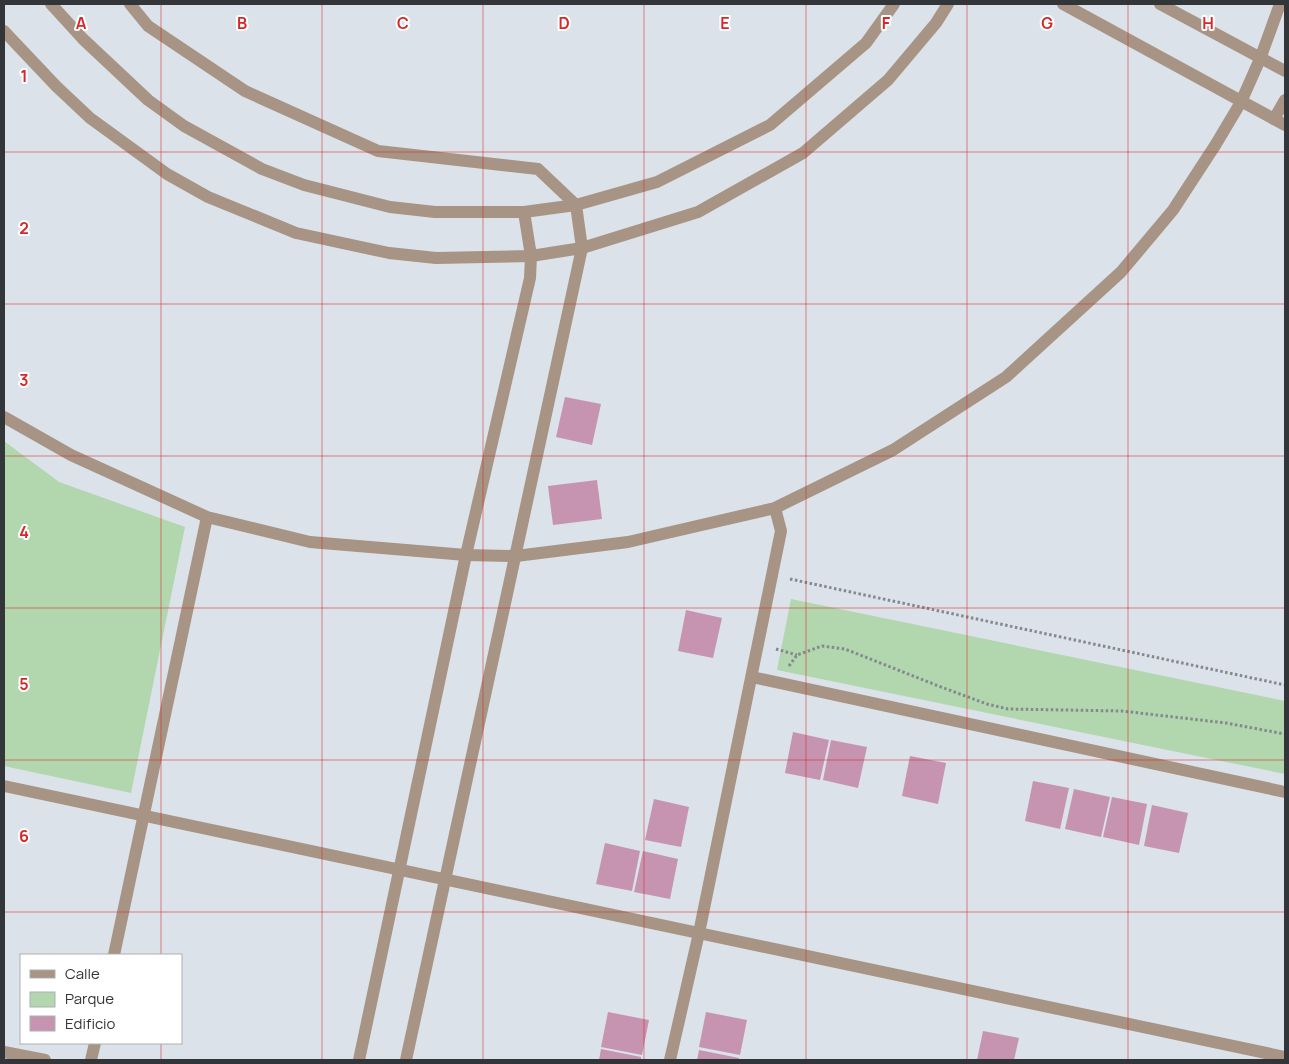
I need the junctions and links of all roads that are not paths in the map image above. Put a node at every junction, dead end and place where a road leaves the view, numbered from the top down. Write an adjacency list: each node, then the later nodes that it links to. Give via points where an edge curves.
1 (51, 4): 15 (street, via 148,100 184,126 262,169 304,185 390,207 435,212)
2 (130, 4): 14 (street, via 148,26 245,91 378,151 538,169)
3 (894, 4): 14 (street, via 866,43 770,125 657,182)
4 (948, 4): 16 (street, via 888,80 804,153 698,212)
5 (1063, 4): 12 (street)
6 (1160, 4): 9 (street)
7 (1280, 4): 9 (street)
8 (4, 31): 17 (street, via 90,118 167,174 208,197 296,233 389,253 436,258)
9 (1260, 59): 10 (street); 12 (street)
10 (1285, 71)
11 (1285, 100): 13 (street)
12 (1241, 102): 13 (street); 19 (street, via 1173,210 1121,272 1006,377 893,450)
13 (1280, 122)
14 (576, 205): 15 (street); 16 (street)
15 (524, 212): 17 (street)
16 (582, 248): 17 (street); 22 (street)
17 (531, 256): 21 (street, via 530,278)
18 (4, 417): 20 (street, via 71,455)
19 (775, 508): 22 (street, via 628,542); 23 (street, via 782,531)
20 (207, 517): 21 (street, via 310,542); 26 (street)
21 (466, 555): 22 (street); 27 (street)
22 (516, 556): 28 (street)
23 (752, 677): 25 (street); 29 (street)
24 (4, 786): 26 (street)
25 (1285, 792)
26 (144, 816): 27 (street); 30 (street)
27 (400, 870): 28 (street); 36 (street)
28 (445, 879): 29 (street); 37 (street)
29 (699, 933): 33 (street); 38 (street)
30 (114, 954)
31 (95, 1044): 35 (street)
32 (4, 1052): 34 (street)
33 (1285, 1057)
34 (45, 1060)
35 (92, 1060)
36 (359, 1060)
37 (406, 1060)
38 (670, 1060)

